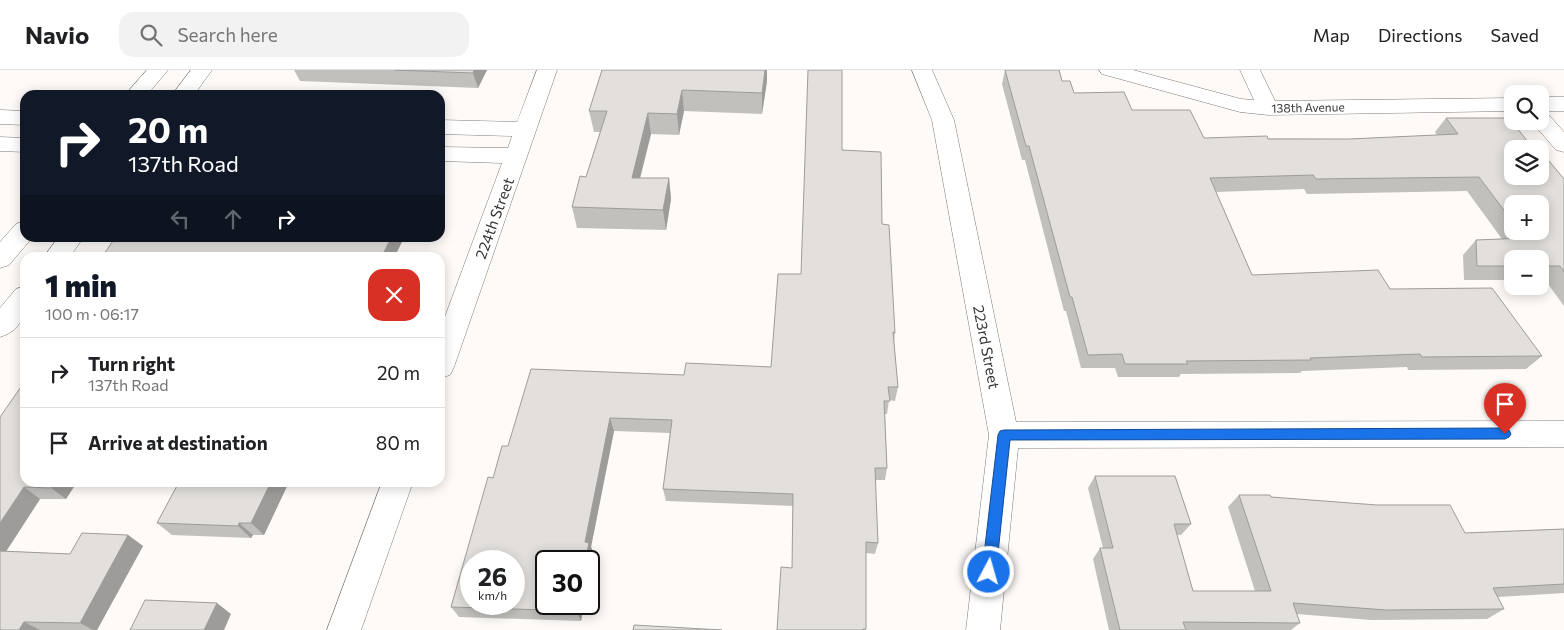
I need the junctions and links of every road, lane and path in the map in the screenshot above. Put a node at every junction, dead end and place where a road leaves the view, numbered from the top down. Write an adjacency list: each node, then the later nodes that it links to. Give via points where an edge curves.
1 (158, 70): 7 (street)
2 (202, 70): 8 (street)
3 (547, 70): 16 (street, 224th Street)
4 (922, 70): 31 (street, 223rd Street, via 943,120)
5 (1108, 70): 12 (street, 138th Avenue, via 1240,105)
6 (1250, 70): 12 (street)
7 (140, 90)
8 (187, 90)
9 (1549, 104): 10 (street)
10 (1564, 104)
11 (1504, 105): 12 (street, 138th Avenue)
12 (1268, 108)
13 (0, 117): 14 (street)
14 (20, 118)
15 (445, 127): 16 (street)
16 (526, 129): 22 (street, 224th Street)
17 (1549, 129): 20 (street)
18 (0, 144): 19 (street)
19 (20, 145)
20 (1564, 145)
21 (445, 154): 22 (street)
22 (516, 156): 29 (street, 224th Street)
23 (20, 236): 26 (street)
24 (68, 242): 25 (street)
25 (60, 252)
26 (0, 259)
27 (20, 302): 28 (street)
28 (0, 327)
29 (445, 353)
30 (1564, 434): 31 (street)
31 (1004, 435): 34 (street, 223rd Street)
32 (396, 487): 33 (street)
33 (344, 630)
34 (982, 630)

